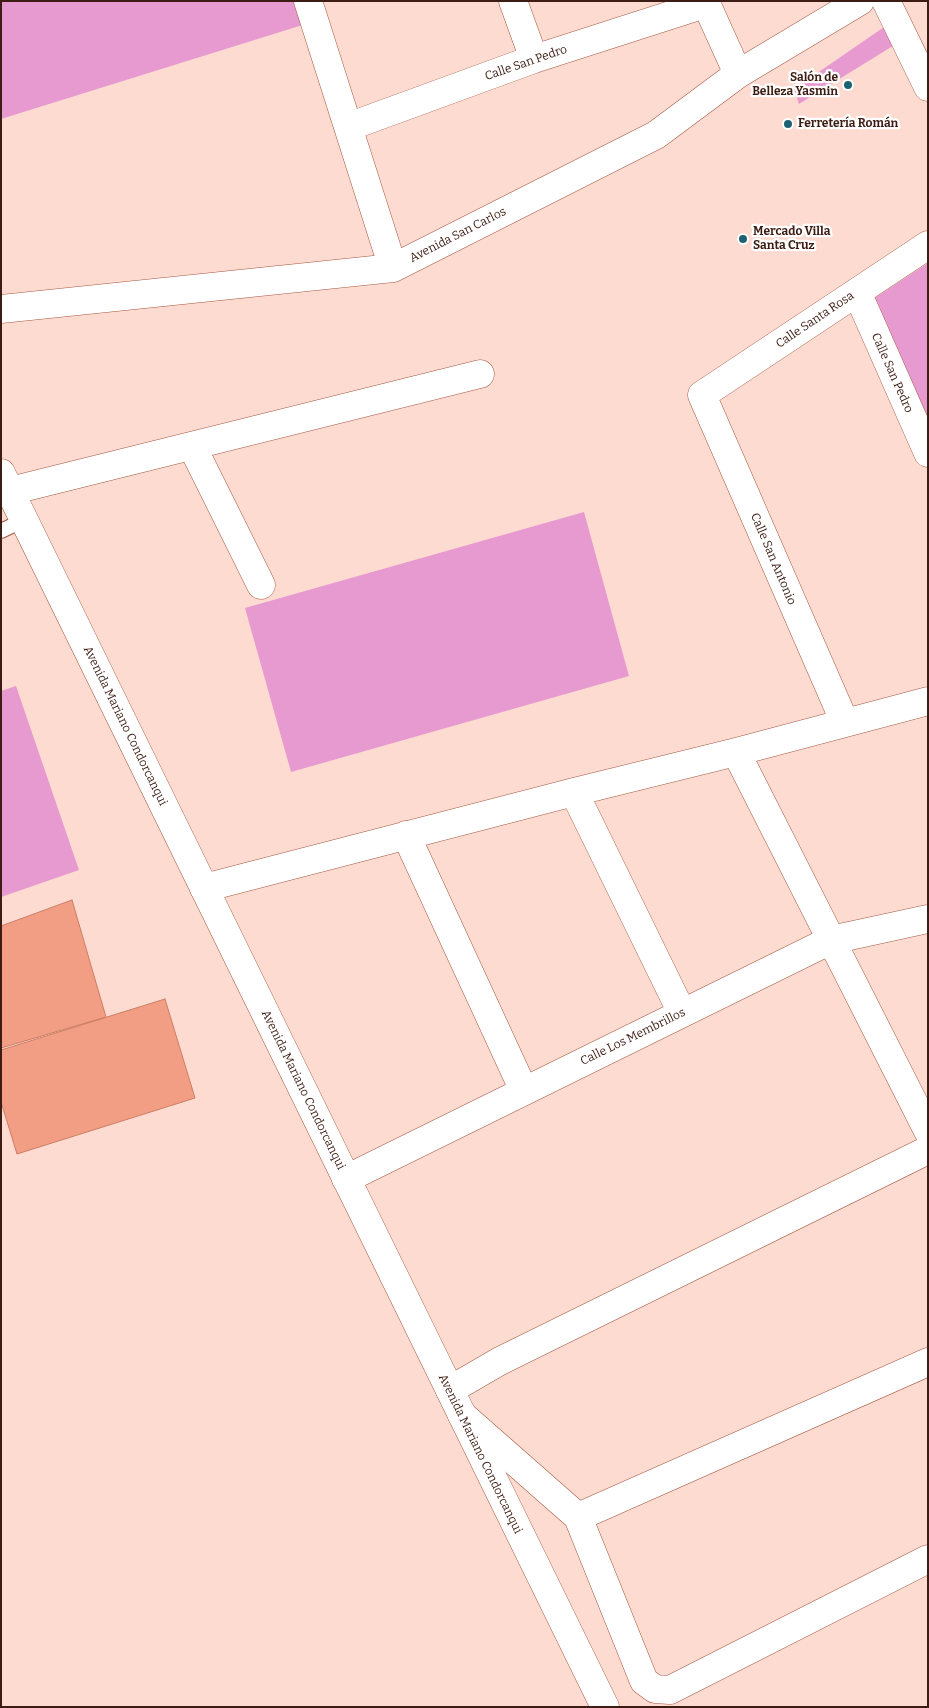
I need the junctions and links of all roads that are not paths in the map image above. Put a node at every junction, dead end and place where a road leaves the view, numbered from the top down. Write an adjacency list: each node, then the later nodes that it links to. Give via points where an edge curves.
1 (308, 1): 9 (street)
2 (513, 1): 6 (street)
3 (860, 1): 7 (street, Avenida San Carlos)
4 (886, 1): 8 (street)
5 (705, 2): 6 (street, Calle San Pedro); 7 (street)
6 (534, 59): 9 (street, Calle San Pedro)
7 (738, 74): 11 (street, Avenida San Carlos, via 656,135)
8 (928, 87)
9 (348, 127): 11 (street)
10 (928, 245): 12 (street, Calle Santa Rosa)
11 (393, 268): 13 (street, Avenida San Carlos)
12 (857, 292): 15 (street, Calle Santa Rosa); 17 (street, Calle San Pedro)
13 (1, 309)
14 (480, 374): 16 (street)
15 (702, 395): 22 (street, Calle San Antonio)
16 (192, 446): 18 (street); 20 (street)
17 (928, 454)
18 (6, 482): 19 (street, Avenida Mariano Condorcanqui)
19 (13, 525): 26 (street, Avenida Mariano Condorcanqui)
20 (261, 585)
21 (928, 701): 22 (street)
22 (844, 723): 23 (street)
23 (736, 752): 24 (street); 28 (street)
24 (574, 792): 25 (street); 29 (street)
25 (406, 835): 26 (street); 30 (street)
26 (204, 888): 33 (street, Avenida Mariano Condorcanqui)
27 (928, 918): 28 (street, Calle Los Membrillos)
28 (831, 940): 29 (street, Calle Los Membrillos); 31 (street)
29 (682, 1013): 30 (street, Calle Los Membrillos)
30 (524, 1091): 33 (street, Calle Los Membrillos)
31 (928, 1132)
32 (928, 1150): 35 (street, via 500,1361)
33 (346, 1179): 35 (street, Avenida Mariano Condorcanqui)
34 (928, 1362): 37 (street)
35 (450, 1390): 36 (street, Avenida Mariano Condorcanqui)
36 (462, 1415): 37 (street); 39 (street, Avenida Mariano Condorcanqui)
37 (578, 1517): 38 (street, via 644,1681 655,1689 670,1690)
38 (928, 1559)
39 (605, 1707)

